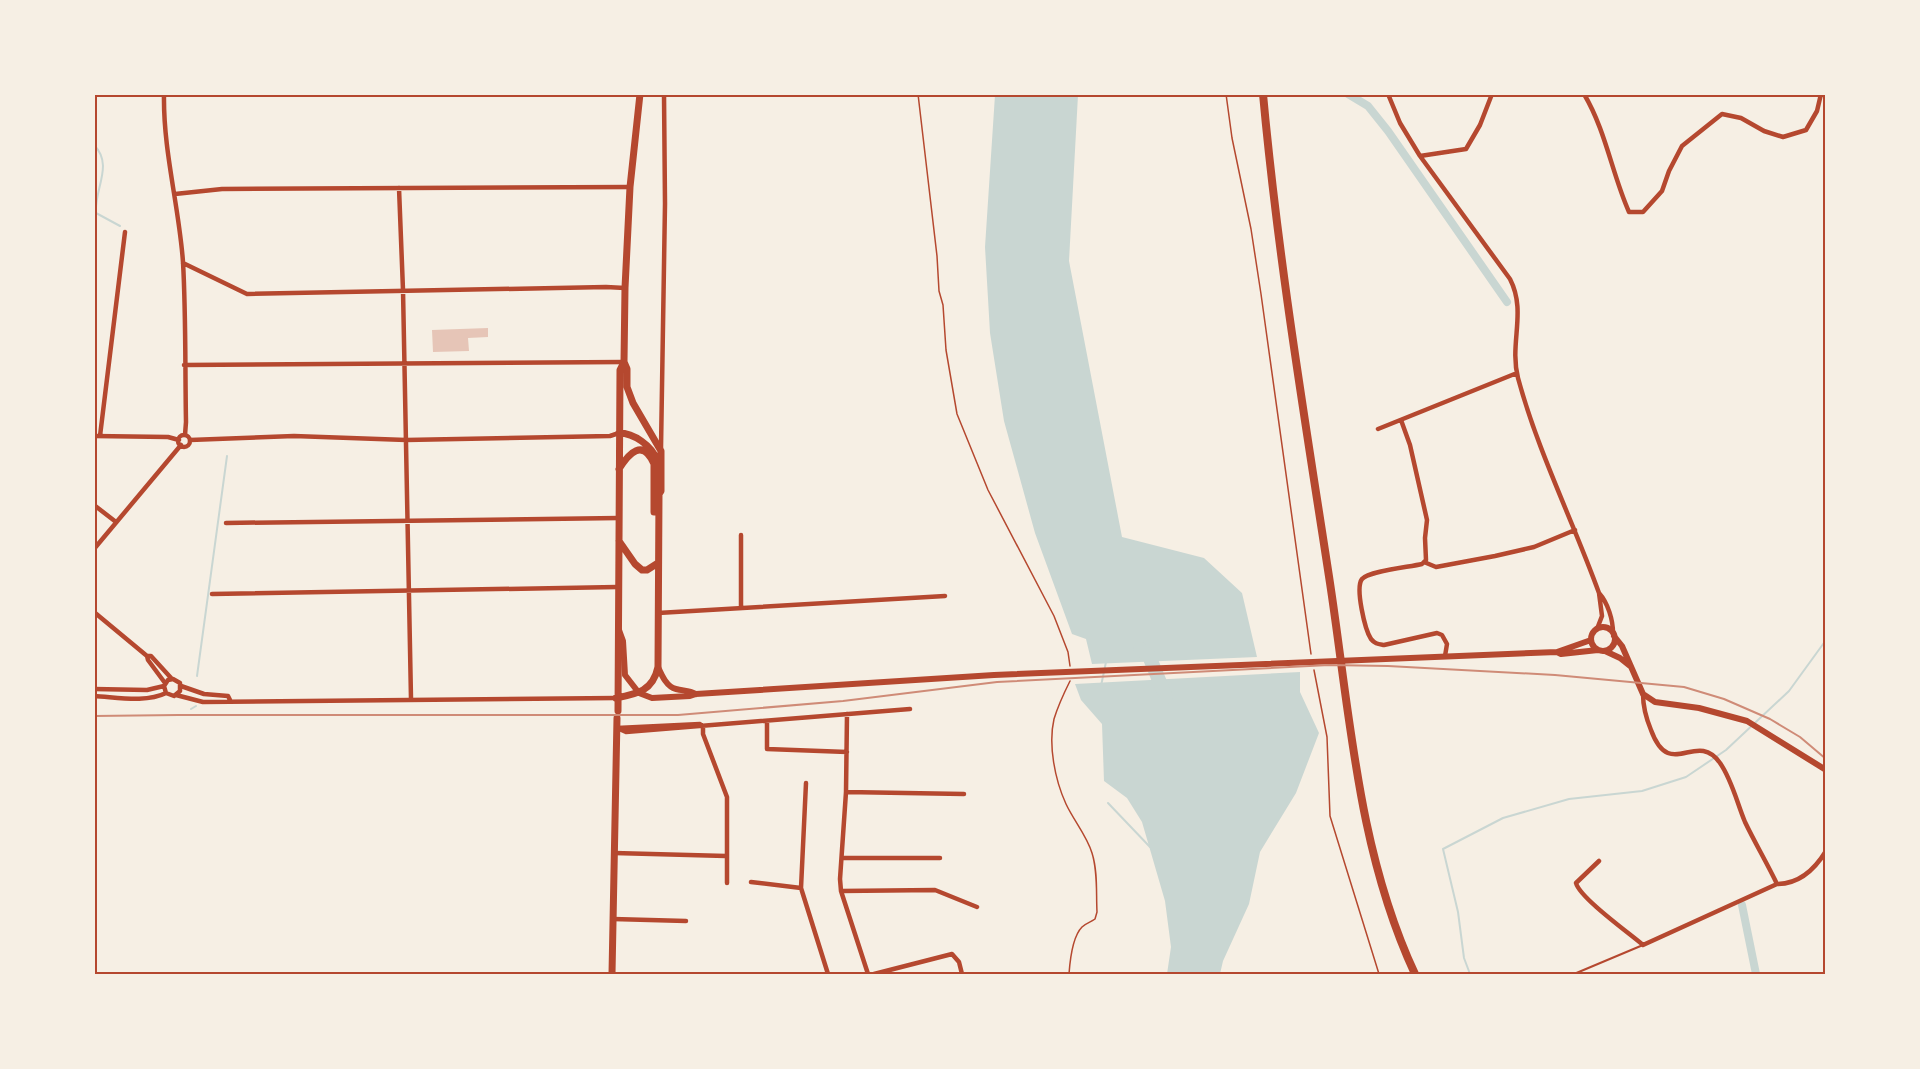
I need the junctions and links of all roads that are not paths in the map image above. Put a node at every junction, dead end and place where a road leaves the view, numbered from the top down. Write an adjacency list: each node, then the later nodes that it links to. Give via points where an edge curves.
1 (164, 94): 12 (street, via 164,124)
2 (640, 94): 10 (main road)
3 (664, 94): 29 (street)
4 (1263, 94): 105 (main road, via 1285,283 1357,775 1377,871)
5 (1388, 94): 9 (street)
6 (1492, 94): 9 (street, via 1466,149)
7 (1584, 94): 8 (street, via 1629,212 1643,212 1662,191 1682,146 1722,114 1783,137 1806,130)
8 (1821, 94)
9 (1420, 156): 20 (street, via 1516,291)
10 (630, 187): 11 (street); 15 (main road)
11 (399, 188): 12 (street, via 222,189); 16 (street)
12 (175, 194): 14 (street)
13 (125, 232): 25 (street)
14 (183, 262): 16 (street, via 247,294); 19 (street)
15 (625, 288): 16 (street); 17 (main road)
16 (404, 290): 18 (street)
17 (624, 362): 18 (street); 23 (main road, via 620,370); 29 (main road, via 633,403)
18 (405, 364): 19 (street); 27 (street)
19 (184, 365): 24 (street)
20 (1517, 374): 21 (street); 38 (street)
21 (1401, 420): 22 (street); 42 (street, via 1426,520)
22 (1378, 429)
23 (619, 433): 27 (street); 30 (main road); 31 (main road, via 637,438 654,451)
24 (184, 435): 26 (street); 28 (street)
25 (97, 436): 28 (street, via 168,437)
26 (190, 440): 27 (street, via 294,436); 28 (street, via 188,446)
27 (406, 440): 34 (street)
28 (180, 442): 35 (street)
29 (661, 451): 31 (main road)
30 (619, 469): 33 (main road); 37 (main road, via 631,452 638,449 651,457 654,522)
31 (659, 494): 37 (main road)
32 (94, 505): 35 (street)
33 (619, 518): 34 (street); 40 (main road)
34 (407, 520): 36 (street); 45 (street)
35 (116, 522): 41 (street)
36 (226, 523)
37 (658, 529): 43 (main road)
38 (1575, 530): 42 (street, via 1534,547 1454,564 1436,567); 46 (street)
39 (741, 535): 49 (street)
40 (619, 541): 43 (main road, via 638,567 647,570); 44 (main road)
41 (94, 549)
42 (1424, 562): 59 (street, via 1367,575 1360,582 1366,627 1372,640 1384,645 1437,633 1447,644)
43 (658, 563): 51 (main road)
44 (617, 587): 45 (street); 52 (main road)
45 (408, 590): 47 (street); 73 (street)
46 (1599, 593): 53 (street, via 1602,616); 54 (street, via 1604,598)
47 (212, 594)
48 (945, 596): 49 (street)
49 (741, 608): 51 (street)
50 (94, 612): 58 (street)
51 (658, 613): 60 (main road)
52 (617, 624): 67 (street, via 623,641 625,675); 72 (main road)
53 (1597, 629): 54 (street, via 1604,628); 55 (street)
54 (1613, 634): 56 (street, via 1612,647); 61 (street)
55 (1591, 640): 56 (street); 57 (street)
56 (1601, 651): 57 (street); 61 (street, via 1620,658)
57 (1557, 652): 59 (street)
58 (147, 656): 62 (street); 63 (street)
59 (1445, 656): 68 (street, via 994,675)
60 (658, 668): 67 (main road, via 656,678); 68 (street, via 673,689)
61 (1633, 669): 69 (street)
62 (172, 679): 63 (street); 64 (street)
63 (165, 684): 65 (street, via 147,690); 66 (street)
64 (181, 686): 70 (street); 74 (street, via 204,694 228,696)
65 (94, 689)
66 (166, 693): 70 (street); 71 (street, via 133,698)
67 (639, 693): 68 (street, via 652,698); 72 (main road)
68 (696, 694)
69 (1643, 694): 81 (street, via 1655,702 1699,708 1747,721); 93 (street, via 1656,745 1675,755 1695,750 1709,753 1720,763)
70 (176, 695): 74 (street, via 203,702)
71 (94, 696)
72 (616, 698): 73 (street); 79 (main road)
73 (411, 699): 74 (street)
74 (230, 700)
75 (910, 709): 76 (street)
76 (848, 714): 77 (street); 80 (street)
77 (766, 721): 78 (street); 80 (street, via 767,749)
78 (703, 727): 79 (street, via 700,723); 87 (street, via 727,797)
79 (617, 728): 86 (main road)
80 (847, 752): 83 (street)
81 (1826, 770)
82 (806, 783): 94 (street)
83 (846, 792): 84 (street); 88 (street)
84 (964, 794)
85 (1826, 851): 93 (street, via 1817,866 1802,878)
86 (615, 853): 87 (street); 97 (main road)
87 (726, 856): 92 (street)
88 (842, 858): 89 (street); 95 (street)
89 (940, 858)
90 (1599, 861): 99 (street, via 1579,879 1577,887)
91 (751, 882): 94 (street)
92 (727, 883)
93 (1777, 884): 99 (street)
94 (801, 888): 101 (street)
95 (841, 891): 96 (street, via 935,890); 102 (street)
96 (977, 907)
97 (613, 919): 98 (street); 100 (main road)
98 (686, 921)
99 (1643, 945): 106 (lane)
100 (612, 975)
101 (828, 975)
102 (868, 975)
103 (874, 975): 104 (street, via 952,954)
104 (962, 975)
105 (1415, 975)
106 (1574, 975)

